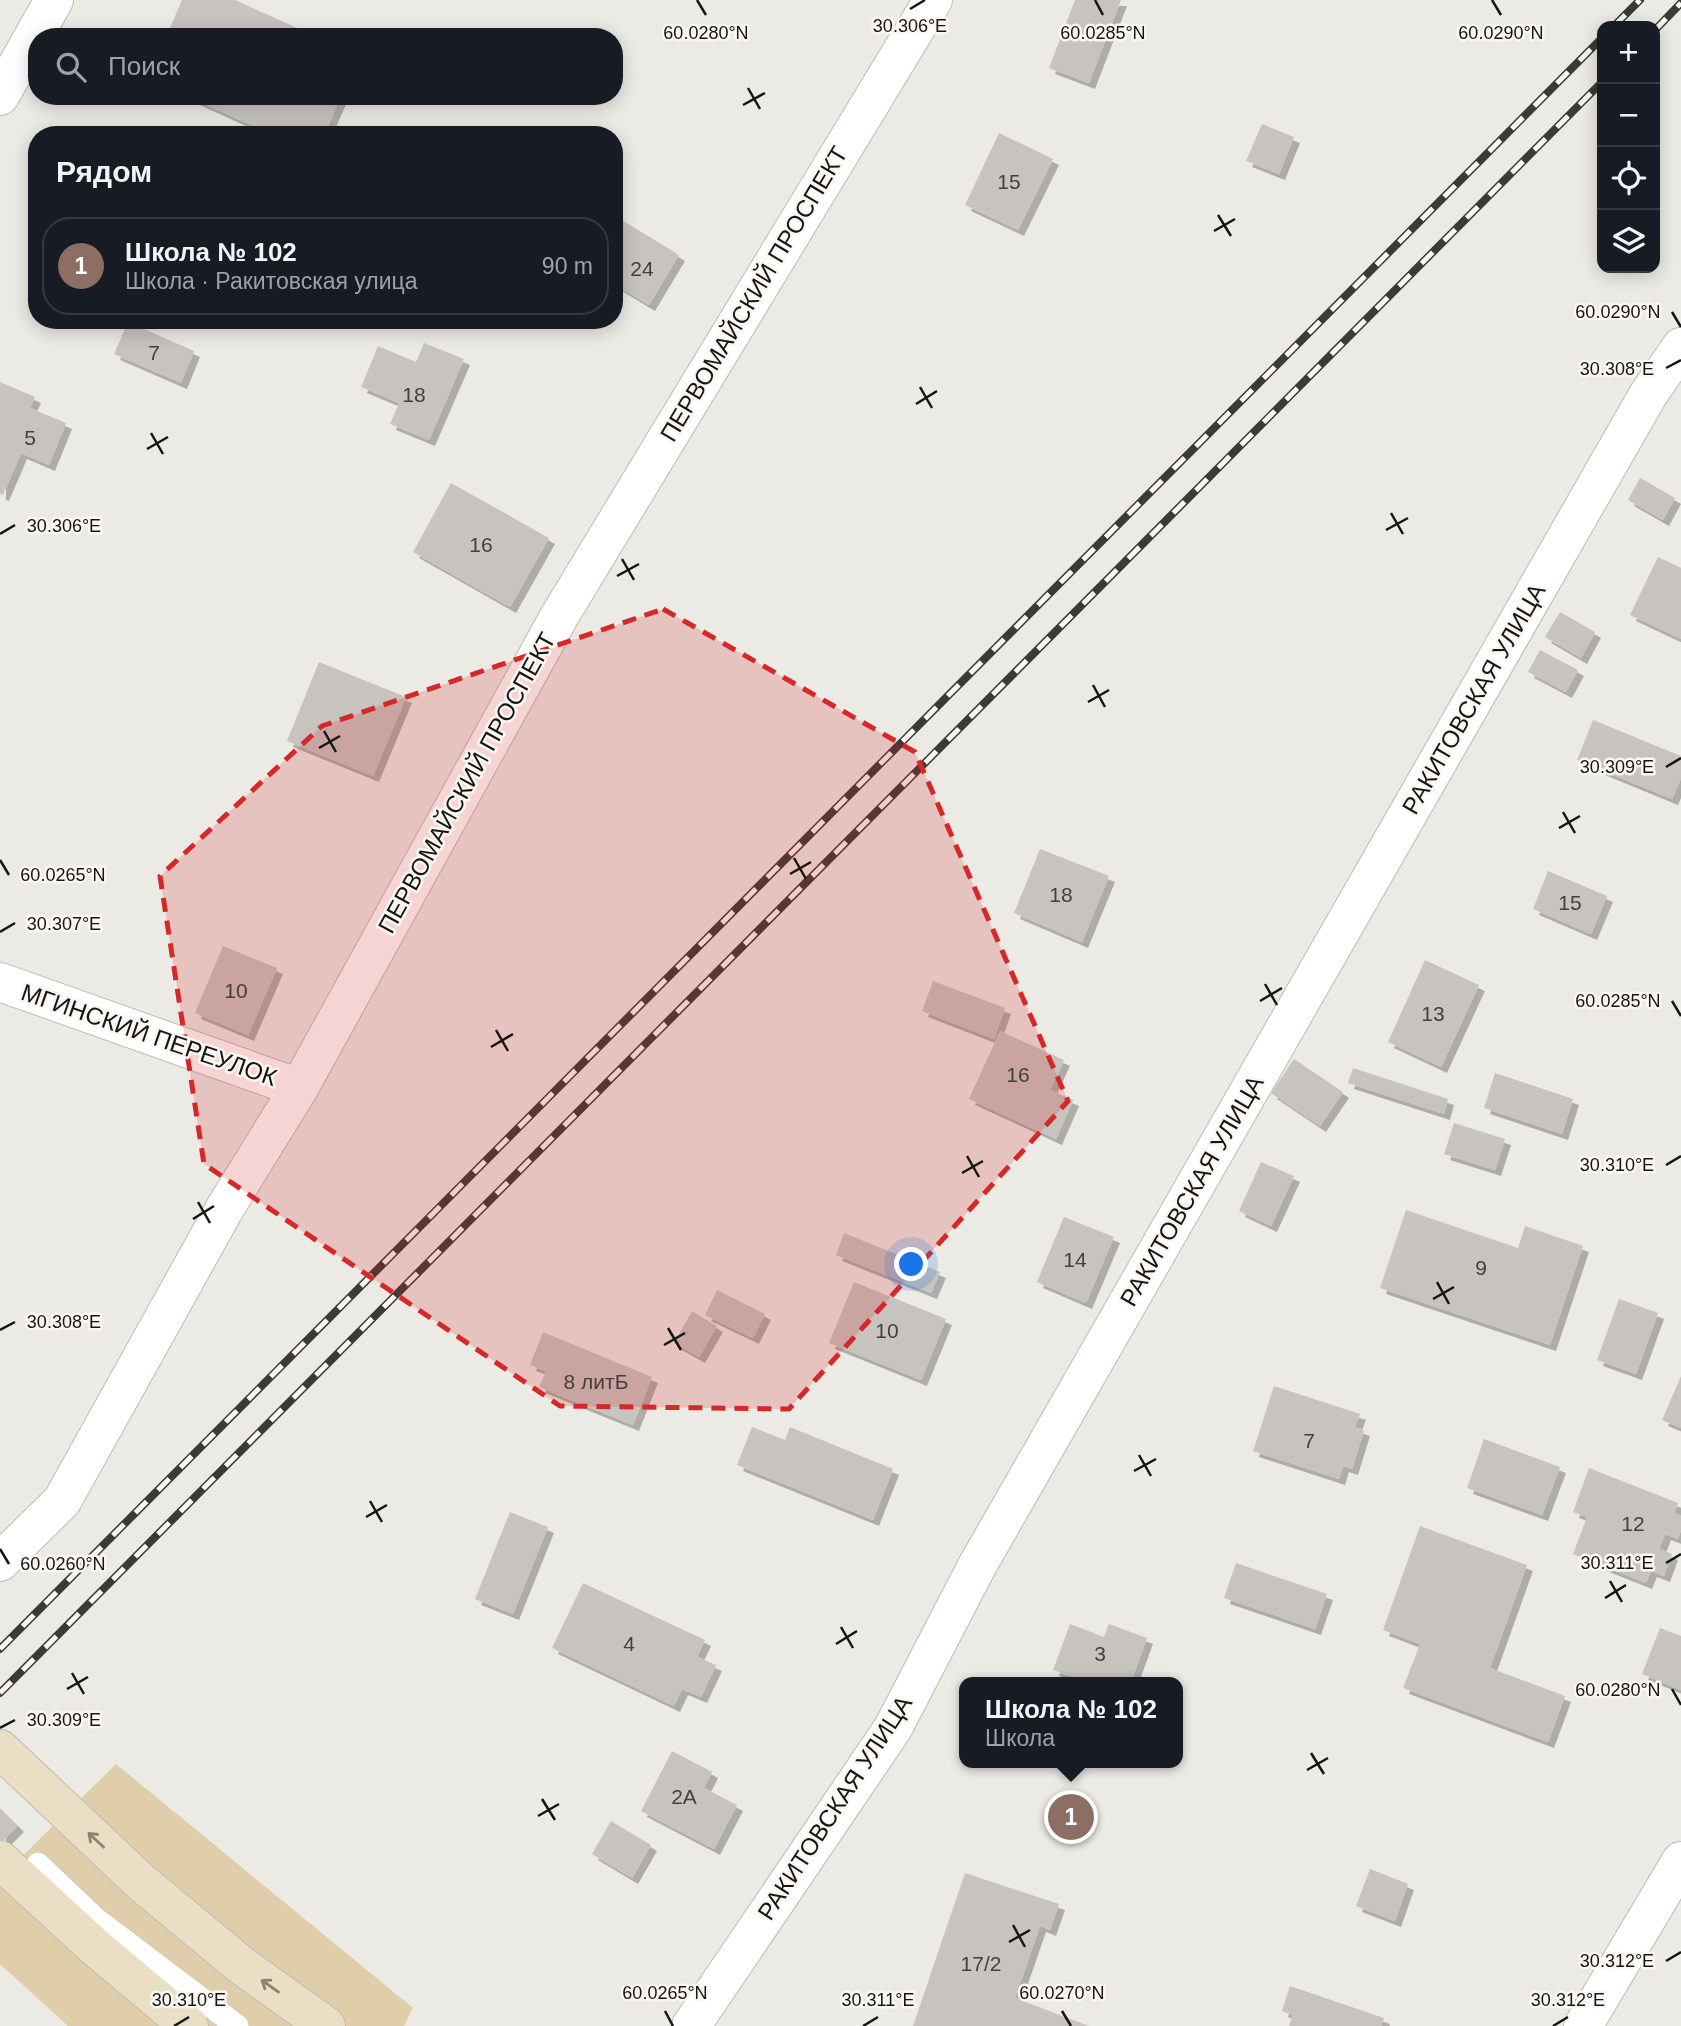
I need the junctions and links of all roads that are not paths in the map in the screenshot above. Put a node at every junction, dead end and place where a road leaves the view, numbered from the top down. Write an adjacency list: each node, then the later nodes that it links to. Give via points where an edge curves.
1 (54, 0): 3 (street)
2 (933, 0): 8 (street, ПЕРВОМАЙСКИЙ ПРОСПЕКТ, via 560,615)
3 (38, 28)
4 (28, 46): 5 (street)
5 (0, 96)
6 (1681, 346): 17 (street, РАКИТОВСКАЯ УЛИЦА, via 1648,395 977,1566 893,1728)
7 (0, 982): 8 (street, МГИНСКИЙ ПЕРЕУЛОК)
8 (299, 1088): 9 (street, ПЕРВОМАЙСКИЙ ПРОСПЕКТ, via 225,1208 62,1501)
9 (0, 1562)
10 (0, 1749): 16 (main road, one-way to 10, via 241,1965 142,1883)
11 (0, 1860): 14 (main road)
12 (1681, 1861): 18 (street)
13 (38, 1864): 15 (lane, via 97,1920)
14 (189, 2026)
15 (237, 2026)
16 (326, 2026)
17 (691, 2026)
18 (1583, 2026)

